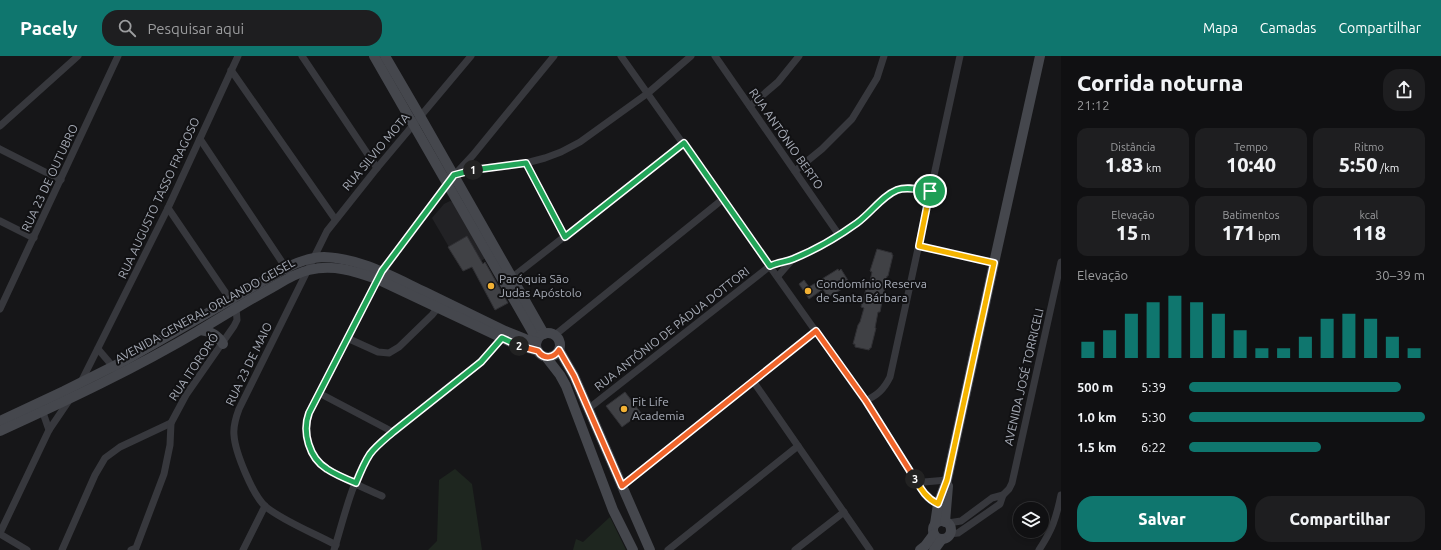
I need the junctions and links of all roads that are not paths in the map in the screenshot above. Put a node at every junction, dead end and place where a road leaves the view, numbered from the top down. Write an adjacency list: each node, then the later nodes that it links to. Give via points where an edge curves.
1 (78, 56): 19 (street)
2 (118, 56): 29 (street, RUA 23 DE OUTUBRO)
3 (238, 56): 15 (street, RUA AUGUSTO TASSO FRAGOSO)
4 (302, 56): 25 (street)
5 (471, 56): 18 (street, RUA SILVIO MOTA)
6 (554, 56): 23 (street)
7 (621, 56): 16 (street)
8 (691, 56): 16 (street)
9 (715, 56): 17 (street, RUA ANTÔNIO BERTO)
10 (799, 56): 17 (street, via 778,82)
11 (884, 56): 27 (street, via 877,78 852,119)
12 (960, 56): 30 (street)
13 (1040, 56): 42 (street)
14 (379, 57): 18 (street)
15 (231, 70): 20 (street, RUA AUGUSTO TASSO FRAGOSO); 33 (street)
16 (648, 92): 21 (street); 24 (street, via 580,142 545,158)
17 (750, 106): 27 (street, RUA ANTÔNIO BERTO)
18 (417, 120): 25 (street, RUA SILVIO MOTA); 28 (street)
19 (0, 126)
20 (200, 139): 32 (street, RUA AUGUSTO TASSO FRAGOSO); 45 (street)
21 (684, 143): 31 (street); 36 (street)
22 (0, 149): 29 (street)
23 (473, 155): 26 (street); 28 (street)
24 (526, 163): 26 (street); 36 (street)
25 (377, 168): 33 (street, RUA SILVIO MOTA)
26 (483, 168): 28 (street)
27 (795, 171): 35 (street, RUA ANTÔNIO BERTO)
28 (451, 179): 46 (street); 48 (street)
29 (61, 180): 37 (street, RUA 23 DE OUTUBRO)
30 (930, 191): 35 (street, RUA ANTÔNIO DE PÁDUA DOTTORI, via 898,189 859,222); 38 (street)
31 (723, 199): 43 (street); 55 (street)
32 (168, 208): 50 (street); 60 (street, RUA AUGUSTO TASSO FRAGOSO)
33 (335, 219): 39 (street, RUA SILVIO MOTA)
34 (0, 221): 37 (street)
35 (839, 235): 40 (street, RUA ANTÔNIO DE PÁDUA DOTTORI)
36 (565, 237): 48 (street)
37 (34, 238): 49 (street, RUA 23 DE OUTUBRO)
38 (919, 246): 42 (street); 67 (street, via 890,376 885,388)
39 (312, 258): 44 (street, RUA SILVIO MOTA); 45 (street, AVENIDA GENERAL ORLANDO GEISEL, via 299,262); 46 (street, AVENIDA GENERAL ORLANDO GEISEL, via 324,257 358,263)
40 (792, 260): 43 (street, RUA ANTÔNIO DE PÁDUA DOTTORI); 47 (street, RUA ANTÔNIO DE PÁDUA DOTTORI)
41 (1061, 262): 80 (street, AVENIDA JOSÉ TORRICELI, via 1012,483)
42 (994, 263): 77 (street)
43 (770, 266): 47 (street); 69 (street, RUA ANTÔNIO DE PÁDUA DOTTORI)
44 (308, 270): 45 (street, AVENIDA GENERAL ORLANDO GEISEL); 46 (street, AVENIDA GENERAL ORLANDO GEISEL, via 337,268); 84 (street, RUA 23 DE MAIO, via 234,422 233,434 239,459 254,491)
45 (288, 272): 50 (street, AVENIDA GENERAL ORLANDO GEISEL)
46 (379, 275): 51 (street, AVENIDA GENERAL ORLANDO GEISEL); 56 (street)
47 (778, 276): 54 (street)
48 (509, 280): 59 (street)
49 (2, 297): 52 (street, RUA 23 DE OUTUBRO)
50 (233, 304): 53 (street, AVENIDA GENERAL ORLANDO GEISEL); 58 (street, RUA ITORORÓ, via 237,320); 62 (street, AVENIDA GENERAL ORLANDO GEISEL)
51 (441, 304): 56 (street, via 399,347 389,353 378,352); 57 (street, AVENIDA GENERAL ORLANDO GEISEL); 59 (street, AVENIDA GENERAL ORLANDO GEISEL)
52 (0, 309)
53 (200, 330): 58 (street, via 213,333); 62 (street, AVENIDA GENERAL ORLANDO GEISEL)
54 (816, 331): 63 (street); 67 (street)
55 (555, 335): 59 (street, via 552,334); 61 (street, via 560,342)
56 (347, 338): 65 (street)
57 (502, 338): 59 (street, AVENIDA GENERAL ORLANDO GEISEL, via 515,344); 74 (street, via 481,362)
58 (223, 344): 71 (street, RUA ITORORÓ, via 186,395)
59 (540, 345): 61 (street, via 554,356); 93 (street, via 566,386 613,510)
60 (98, 349): 62 (street); 64 (street, RUA AUGUSTO TASSO FRAGOSO)
61 (559, 350): 69 (street)
62 (116, 371): 64 (street, AVENIDA GENERAL ORLANDO GEISEL); 66 (street, AVENIDA GENERAL ORLANDO GEISEL)
63 (753, 382): 75 (street); 79 (street)
64 (81, 383): 66 (street, RUA AUGUSTO TASSO FRAGOSO); 68 (street, AVENIDA GENERAL ORLANDO GEISEL)
65 (319, 393): 74 (street); 78 (street, via 306,421 308,441 319,462 327,469)
66 (71, 397): 68 (street, AVENIDA GENERAL ORLANDO GEISEL); 72 (street, RUA AUGUSTO TASSO FRAGOSO)
67 (866, 401): 76 (street)
68 (41, 407): 70 (street, AVENIDA GENERAL ORLANDO GEISEL); 72 (street); 73 (street, AVENIDA GENERAL ORLANDO GEISEL)
69 (588, 409): 79 (street)
70 (0, 421)
71 (171, 423): 89 (street, RUA ITORORÓ, via 170,445 164,474); 91 (street, via 120,447 105,458)
72 (49, 430): 87 (street, RUA AUGUSTO TASSO FRAGOSO)
73 (0, 431)
74 (393, 432): 78 (street, via 370,454)
75 (798, 446): 85 (street); 95 (street)
76 (915, 480): 77 (street); 83 (street, via 924,494)
77 (947, 480): 83 (street); 86 (street, via 948,491)
78 (356, 483): 82 (street); 88 (street)
79 (622, 486): 94 (street)
80 (1003, 495): 86 (street, via 992,498 961,521); 86 (street, AVENIDA JOSÉ TORRICELI, via 1000,504 958,533)
81 (1061, 495): 100 (street, via 1056,520)
82 (382, 496)
83 (938, 504): 86 (street)
84 (265, 506): 88 (street, RUA 23 DE MAIO); 92 (street)
85 (844, 512): 96 (street); 97 (street)
86 (942, 529): 98 (street); 99 (street)
87 (0, 534): 90 (street)
88 (335, 547)
89 (135, 549)
90 (27, 550)
91 (62, 550)
92 (242, 550)
93 (633, 550)
94 (650, 550)
95 (668, 550)
96 (795, 550)
97 (870, 550)
98 (920, 550)
99 (934, 550)
100 (1039, 550)

